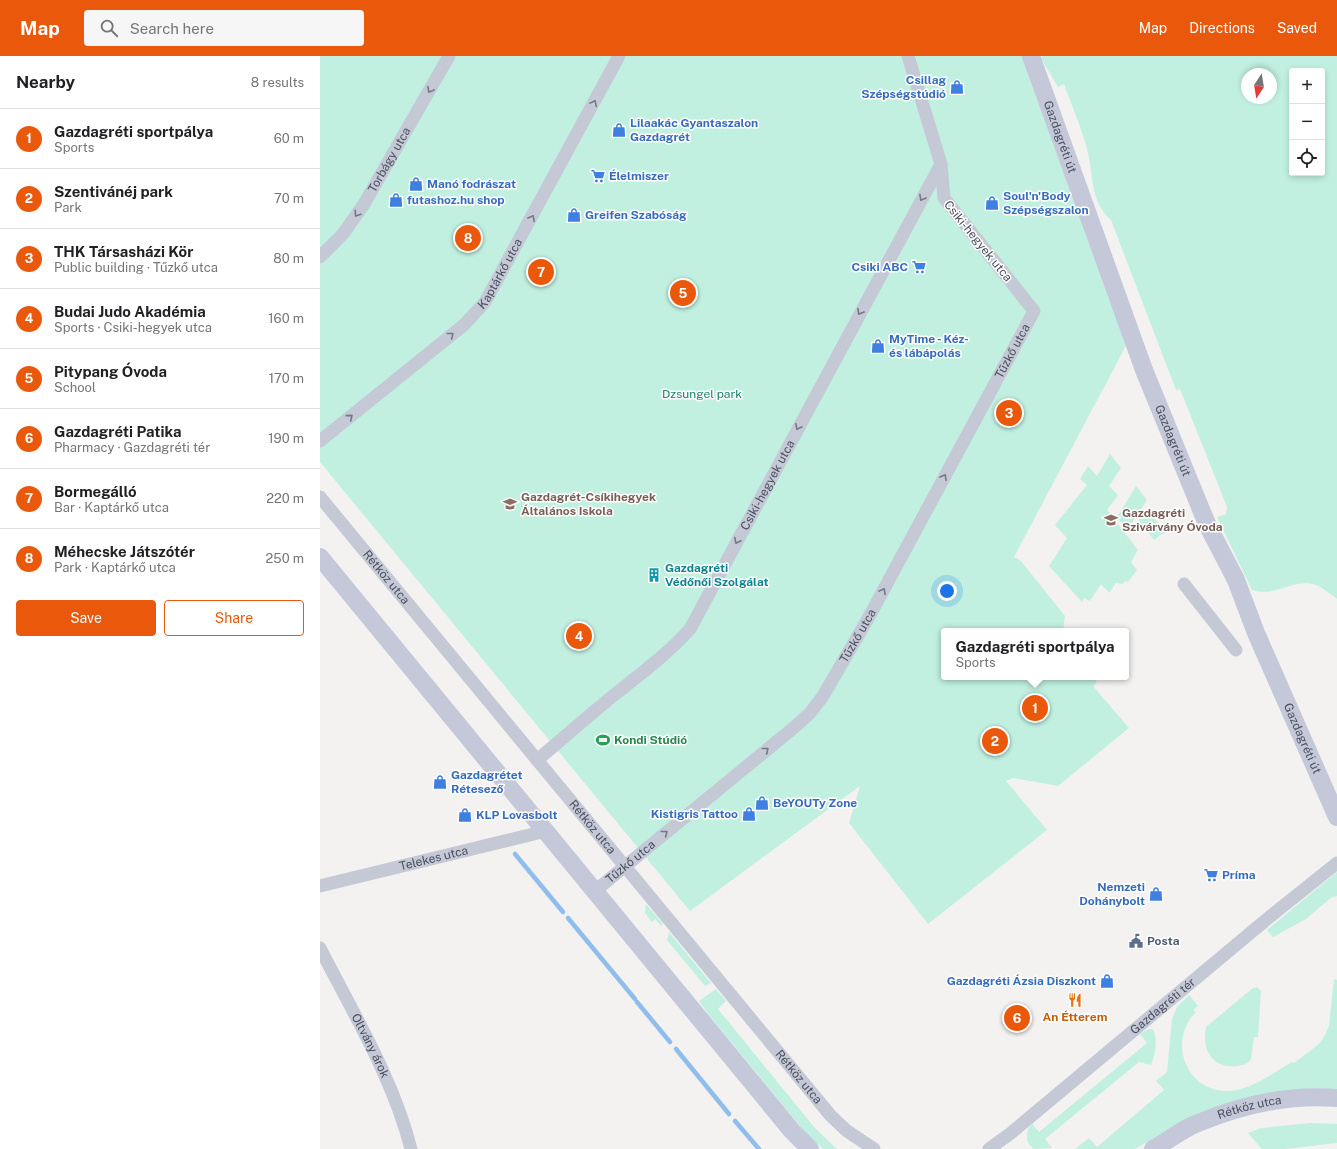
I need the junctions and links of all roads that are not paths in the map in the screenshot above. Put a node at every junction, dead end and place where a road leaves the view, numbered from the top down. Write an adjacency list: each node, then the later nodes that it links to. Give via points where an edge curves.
1 (449, 56): 6 (street, Torbágy utca, one-way to 6, via 364,204 343,234)
2 (619, 56): 8 (street, Kaptárkő utca, one-way to 2, via 465,324 486,302)
3 (908, 56): 5 (street, Csiki-hegyek utca)
4 (1031, 56): 14 (street, Gazdagréti út, via 1144,370 1207,524 1236,580 1256,633)
5 (941, 164): 7 (street, Csiki-hegyek utca, via 944,198); 13 (street, Csiki-hegyek utca, one-way to 13, via 690,629 657,661)
6 (320, 257)
7 (1034, 311): 17 (street, Tűzkő utca, one-way to 7, via 797,725 823,696 870,615)
8 (320, 442)
9 (320, 497): 13 (street, Rétköz utca)
10 (320, 557): 15 (street)
11 (1184, 584): 12 (street)
12 (1236, 650)
13 (537, 760): 17 (street, Rétköz utca)
14 (1337, 817)
15 (546, 831): 18 (street, Telekes utca); 19 (street)
16 (1337, 863): 27 (street, Gazdagréti tér)
17 (625, 867): 19 (street, Tűzkő utca); 26 (street, Rétköz utca, via 831,1116 847,1131)
18 (320, 886)
19 (595, 891): 25 (street, via 792,1131)
20 (320, 948): 24 (street, Oltvány árok, via 377,1061)
21 (1337, 1098): 23 (street, Rétköz utca, via 1292,1098 1253,1105 1197,1123)
22 (1337, 1109): 23 (street, Rétköz utca, via 1270,1113)
23 (1168, 1140): 28 (street, Rétköz utca)
24 (410, 1149)
25 (810, 1149)
26 (874, 1149)
27 (990, 1149)
28 (1153, 1149)

